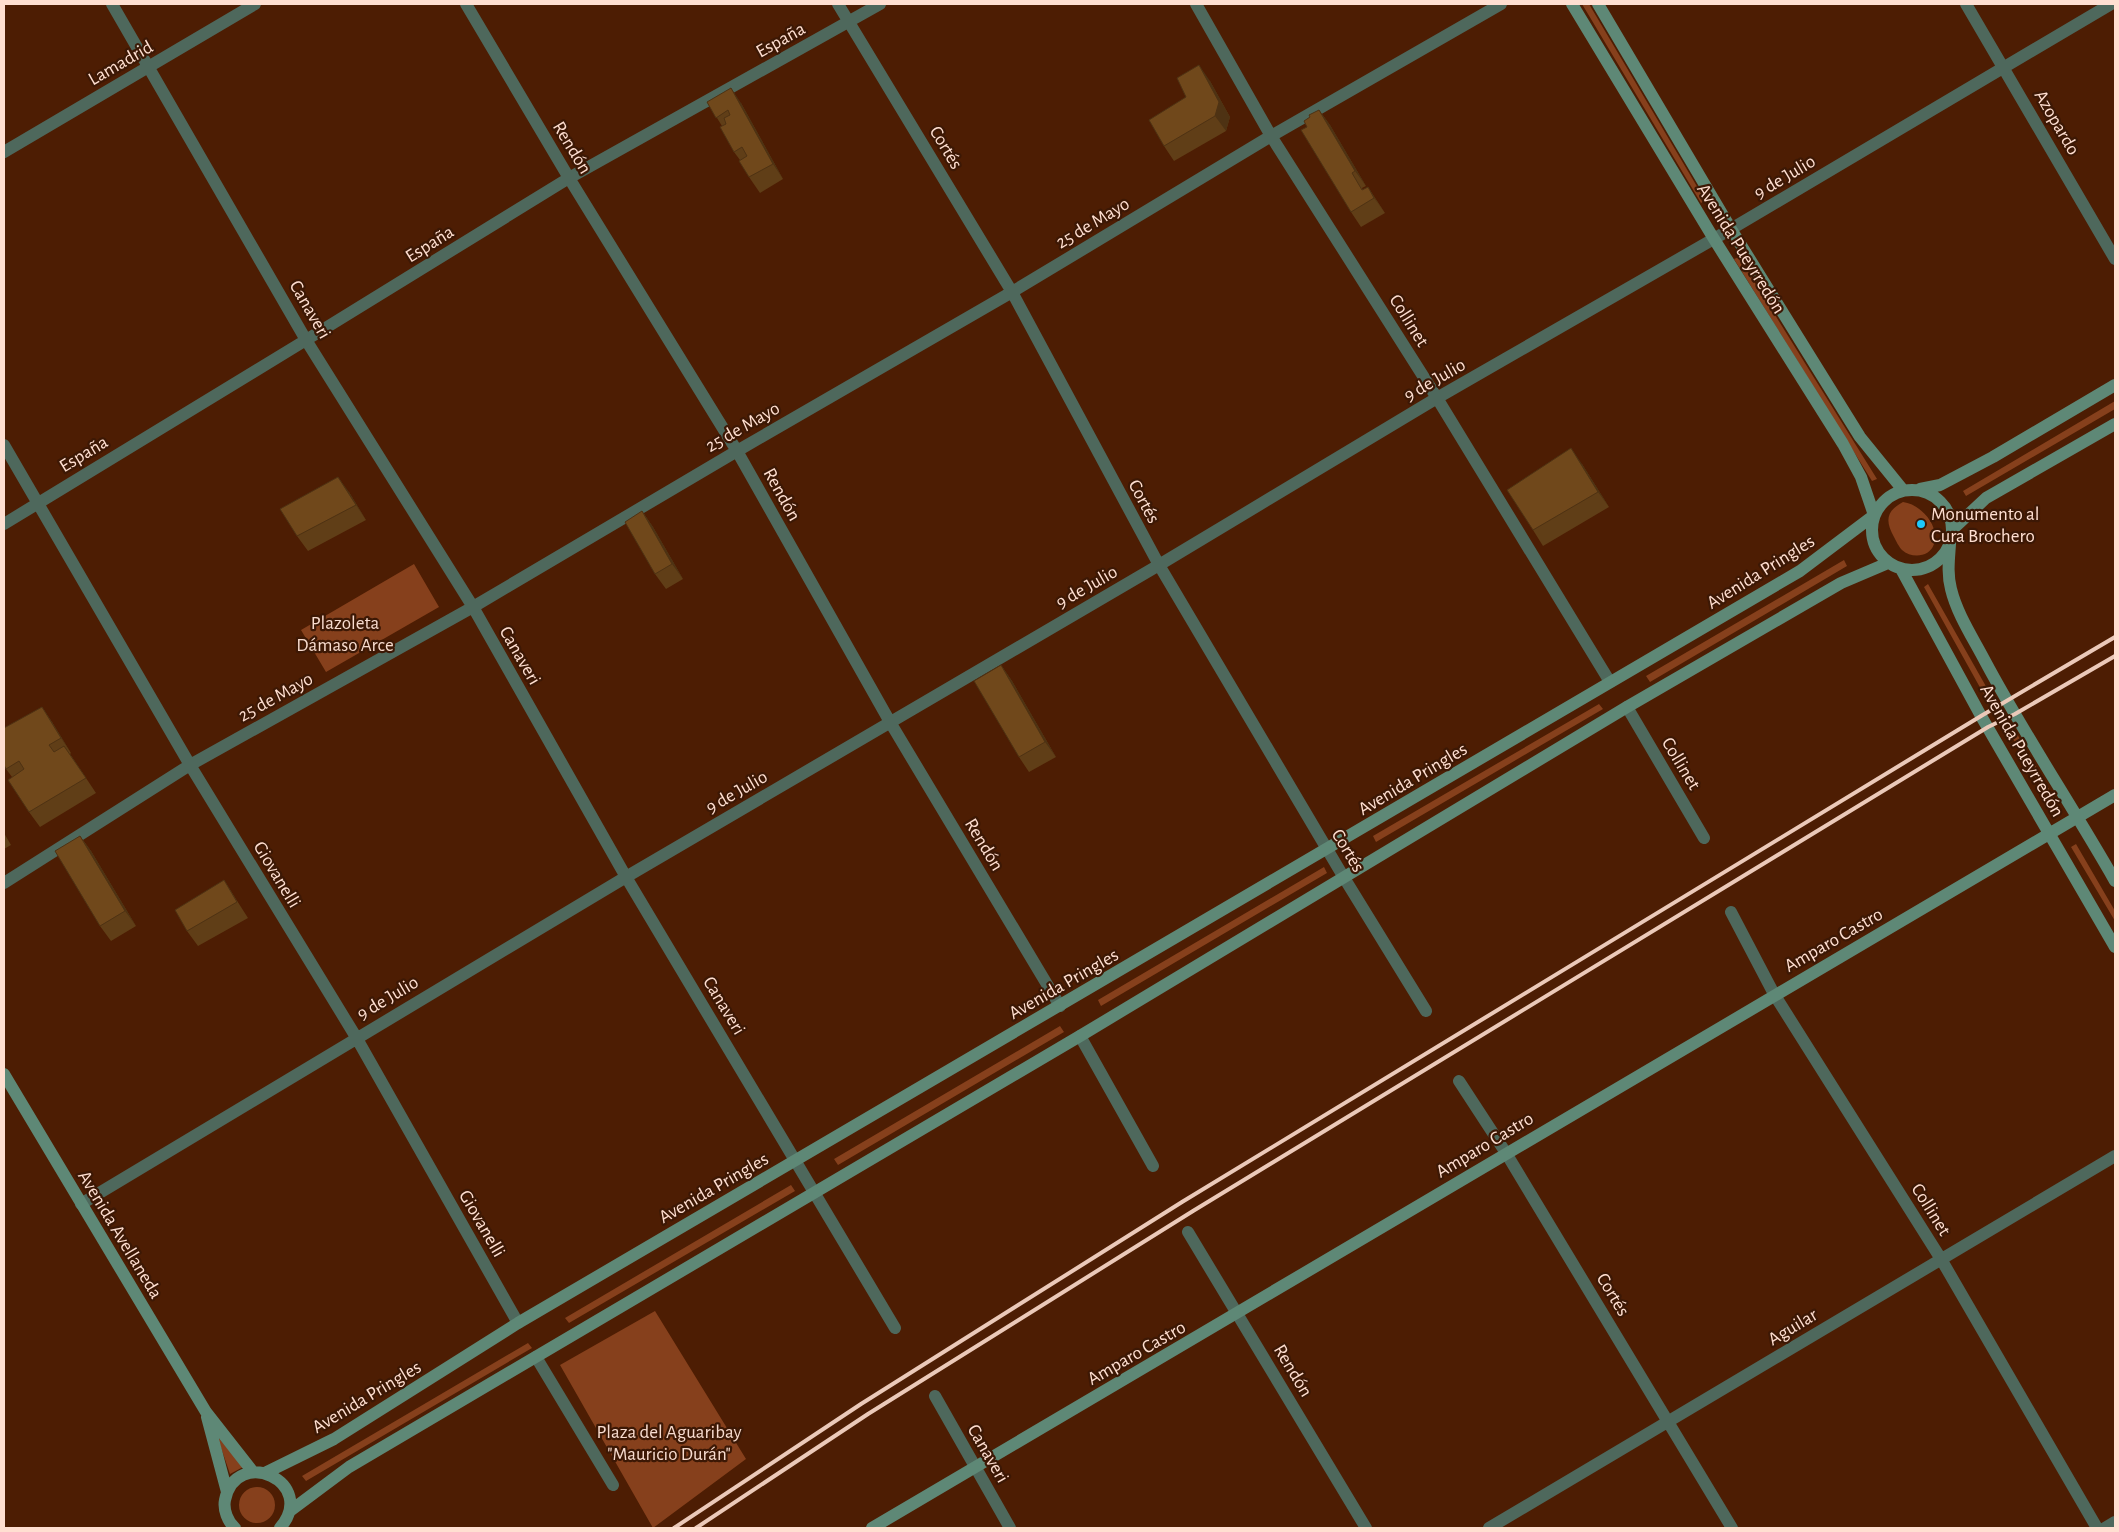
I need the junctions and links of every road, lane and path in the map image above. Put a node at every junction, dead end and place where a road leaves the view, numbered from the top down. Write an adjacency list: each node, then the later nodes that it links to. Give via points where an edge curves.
1 (112, 4): 13 (street, Canaveri)
2 (255, 4): 13 (street, Lamadrid)
3 (466, 4): 17 (street, Rendón)
4 (838, 4): 12 (street, Cortés)
5 (880, 4): 12 (street, España)
6 (1196, 4): 15 (street, Collinet)
7 (1501, 4): 15 (street, 25 de Mayo)
8 (1572, 4): 19 (main road, Avenida Pueyrredón)
9 (1598, 4): 18 (main road, Avenida Pueyrredón)
10 (1966, 4): 14 (street, Azopardo)
11 (2111, 4): 14 (street, 9 de Julio)
12 (850, 22): 17 (street, España); 21 (street, Cortés)
13 (149, 67): 16 (street, Lamadrid); 22 (street, Canaveri)
14 (2004, 67): 18 (street, 9 de Julio); 20 (street, Azopardo)
15 (1271, 136): 21 (street, 25 de Mayo); 24 (street, Collinet)
16 (4, 152)
17 (569, 178): 22 (street, España); 27 (street, Rendón)
18 (1731, 229): 19 (street, 9 de Julio); 28 (main road, Avenida Pueyrredón, via 1860,437)
19 (1714, 239): 24 (street, 9 de Julio); 31 (main road, Avenida Pueyrredón, via 1843,444 1861,478)
20 (2115, 259)
21 (1012, 292): 27 (street, 25 de Mayo); 36 (street, Cortés)
22 (306, 340): 30 (street, España); 38 (street, Canaveri)
23 (2115, 385): 29 (main road, via 1958,476)
24 (1437, 398): 36 (street, 9 de Julio); 39 (street, Collinet)
25 (2115, 424): 33 (main road, via 1986,498)
26 (4, 445): 30 (street, Giovanelli)
27 (737, 450): 38 (street, 25 de Mayo); 41 (street, Rendón)
28 (1903, 490): 29 (main road); 31 (main road, via 1891,494)
29 (1919, 490): 33 (main road, via 1932,494 1942,503 1950,515)
30 (38, 503): 32 (street, España); 42 (street, Giovanelli)
31 (1874, 515): 35 (main road, via 1873,542); 39 (main road, Avenida Pringles, via 1800,571)
32 (4, 524)
33 (1952, 529): 34 (main road)
34 (1950, 544): 37 (main road, via 1944,554 1930,565 1913,570); 44 (main road, Avenida Pueyrredón, via 1948,572 1959,611 2006,701)
35 (1888, 563): 37 (main road); 40 (main road, via 1824,592)
36 (1159, 565): 41 (street, 9 de Julio); 47 (street, Cortés)
37 (1901, 569): 45 (main road, Avenida Pueyrredón)
38 (472, 607): 42 (street, 25 de Mayo); 49 (street, Canaveri)
39 (1610, 682): 47 (main road, Avenida Pringles)
40 (1627, 707): 46 (street, Collinet); 48 (main road)
41 (890, 722): 49 (street, 9 de Julio); 55 (street, Rendón)
42 (190, 766): 51 (street, 25 de Mayo); 58 (street, Giovanelli)
43 (2115, 795): 44 (main road, Amparo Castro)
44 (2078, 817): 45 (main road, Amparo Castro); 50 (main road, Avenida Pueyrredón)
45 (2050, 835): 53 (main road, Avenida Pueyrredón); 54 (main road, Amparo Castro)
46 (1704, 838)
47 (1327, 850): 48 (street, Cortés); 55 (main road, Avenida Pringles)
48 (1342, 876): 56 (street, Cortés); 57 (main road)
49 (626, 877): 58 (street, 9 de Julio); 63 (street, Canaveri)
50 (2115, 881)
51 (4, 883)
52 (1731, 912): 54 (street, Collinet)
53 (2115, 947)
54 (1774, 994): 61 (main road, Amparo Castro); 68 (street, Collinet)
55 (1060, 1006): 63 (main road, Avenida Pringles)
56 (1426, 1011)
57 (1080, 1036): 64 (street); 65 (main road)
58 (356, 1037): 66 (street, 9 de Julio); 70 (street, Giovanelli)
59 (4, 1074): 66 (main road, Avenida Avellaneda)
60 (1459, 1081): 61 (street, Cortés)
61 (1506, 1152): 69 (main road, Amparo Castro); 75 (street, Cortés)
62 (2115, 1156): 68 (street, Aguilar)
63 (796, 1161): 65 (street, Canaveri); 70 (main road, Avenida Pringles)
64 (1153, 1166)
65 (815, 1193): 71 (street, Canaveri); 72 (main road)
66 (81, 1204): 74 (main road, Avenida Avellaneda)
67 (1188, 1232): 69 (street, Rendón)
68 (1941, 1259): 75 (street, Aguilar); 88 (street, Collinet)
69 (1239, 1313): 76 (main road, Amparo Castro); 85 (street, Rendón)
70 (518, 1323): 77 (main road, Avenida Pringles, via 334,1439)
71 (894, 1328)
72 (536, 1357): 78 (street); 80 (main road, via 349,1467)
73 (935, 1396): 76 (street, Canaveri)
74 (206, 1412): 77 (main road, Avenida Avellaneda); 79 (main road, Avenida Avellaneda)
75 (1669, 1422): 86 (street, Aguilar); 87 (street, Cortés)
76 (975, 1468): 83 (main road, Amparo Castro); 84 (street, Canaveri)
77 (259, 1473): 79 (main road, Avenida Pringles, via 243,1476); 80 (main road, Avenida Avellaneda, via 275,1477 288,1491)
78 (614, 1485)
79 (227, 1492): 82 (main road, Avenida Avellaneda, via 226,1515)
80 (286, 1522)
81 (2115, 1522): 89 (street)
82 (231, 1527)
83 (872, 1528)
84 (1010, 1528)
85 (1366, 1528)
86 (1489, 1528)
87 (1732, 1528)
88 (2097, 1528)
89 (2105, 1528)

